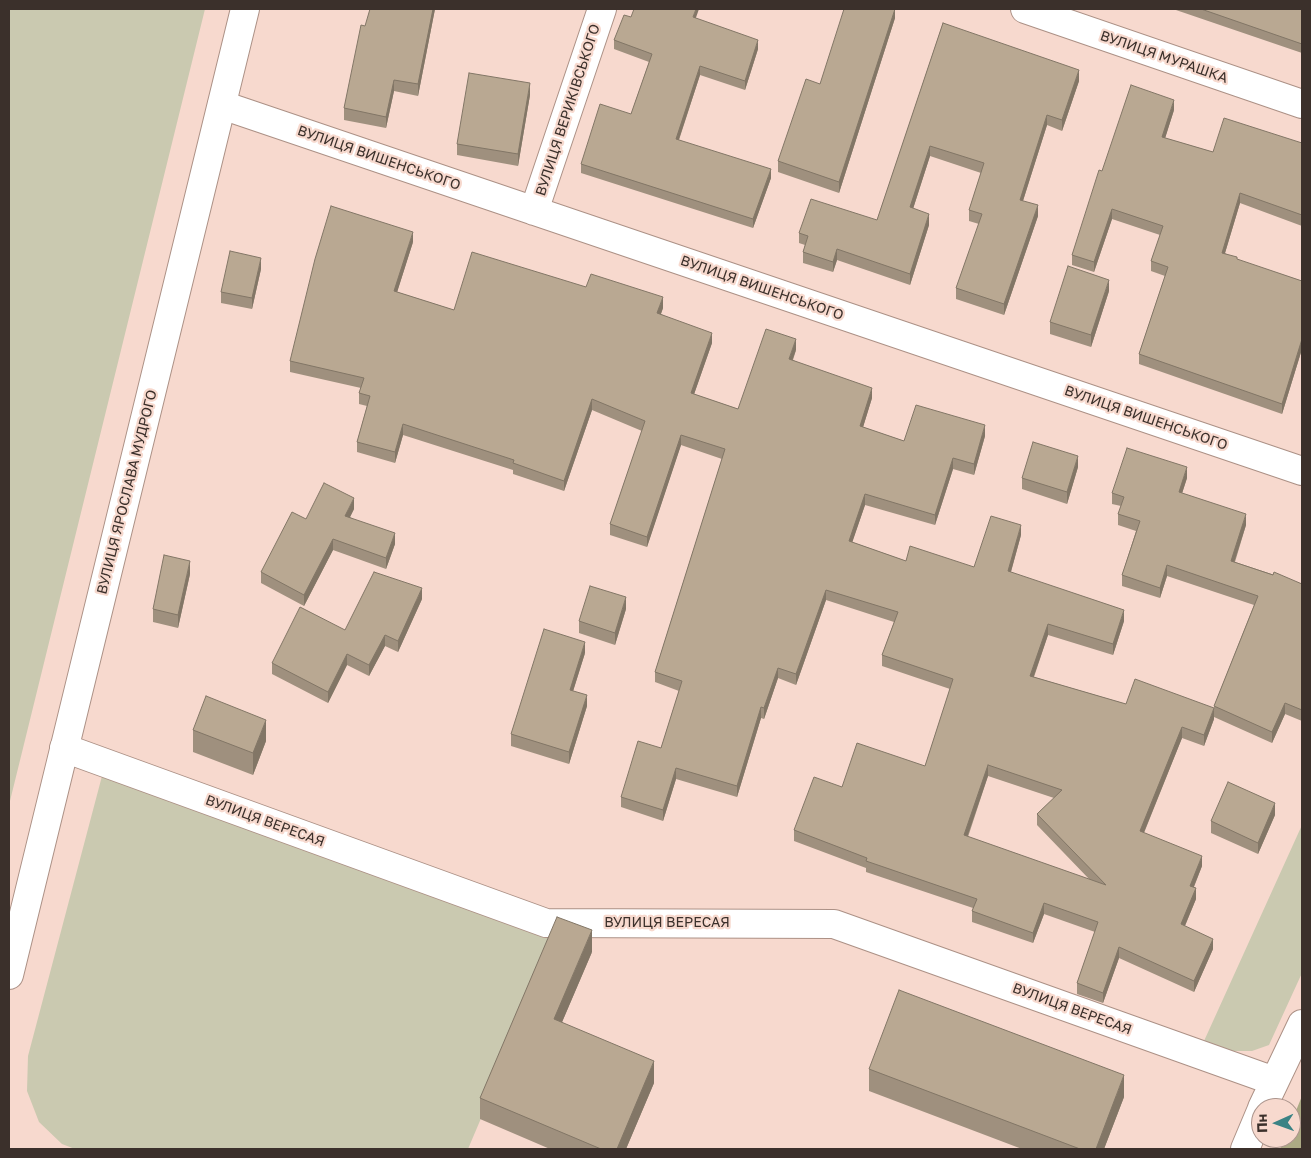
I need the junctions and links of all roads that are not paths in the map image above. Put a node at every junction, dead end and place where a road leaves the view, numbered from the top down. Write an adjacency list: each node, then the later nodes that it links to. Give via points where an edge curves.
1 (245, 9): 5 (street, ВУЛИЦЯ ЯРОСЛАВА МУДРОГО)
2 (602, 9): 6 (street, ВУЛИЦЯ ВЕРИКІВСЬКОГО)
3 (1025, 9): 4 (street, ВУЛИЦЯ МУРАШКА)
4 (1302, 104)
5 (222, 105): 6 (street, ВУЛИЦЯ ВИШЕНСЬКОГО); 8 (street, ВУЛИЦЯ ЯРОСЛАВА МУДРОГО)
6 (534, 211): 7 (street, ВУЛИЦЯ ВИШЕНСЬКОГО)
7 (1302, 471)
8 (64, 748): 9 (street, ВУЛИЦЯ ЯРОСЛАВА МУДРОГО); 11 (street, ВУЛИЦЯ ВЕРЕСАЯ, via 546,923 834,924)
9 (9, 975)
10 (1302, 1024): 11 (street)
11 (1274, 1081): 12 (street)
12 (1267, 1098)
13 (1251, 1135): 14 (street)
14 (1245, 1149)

